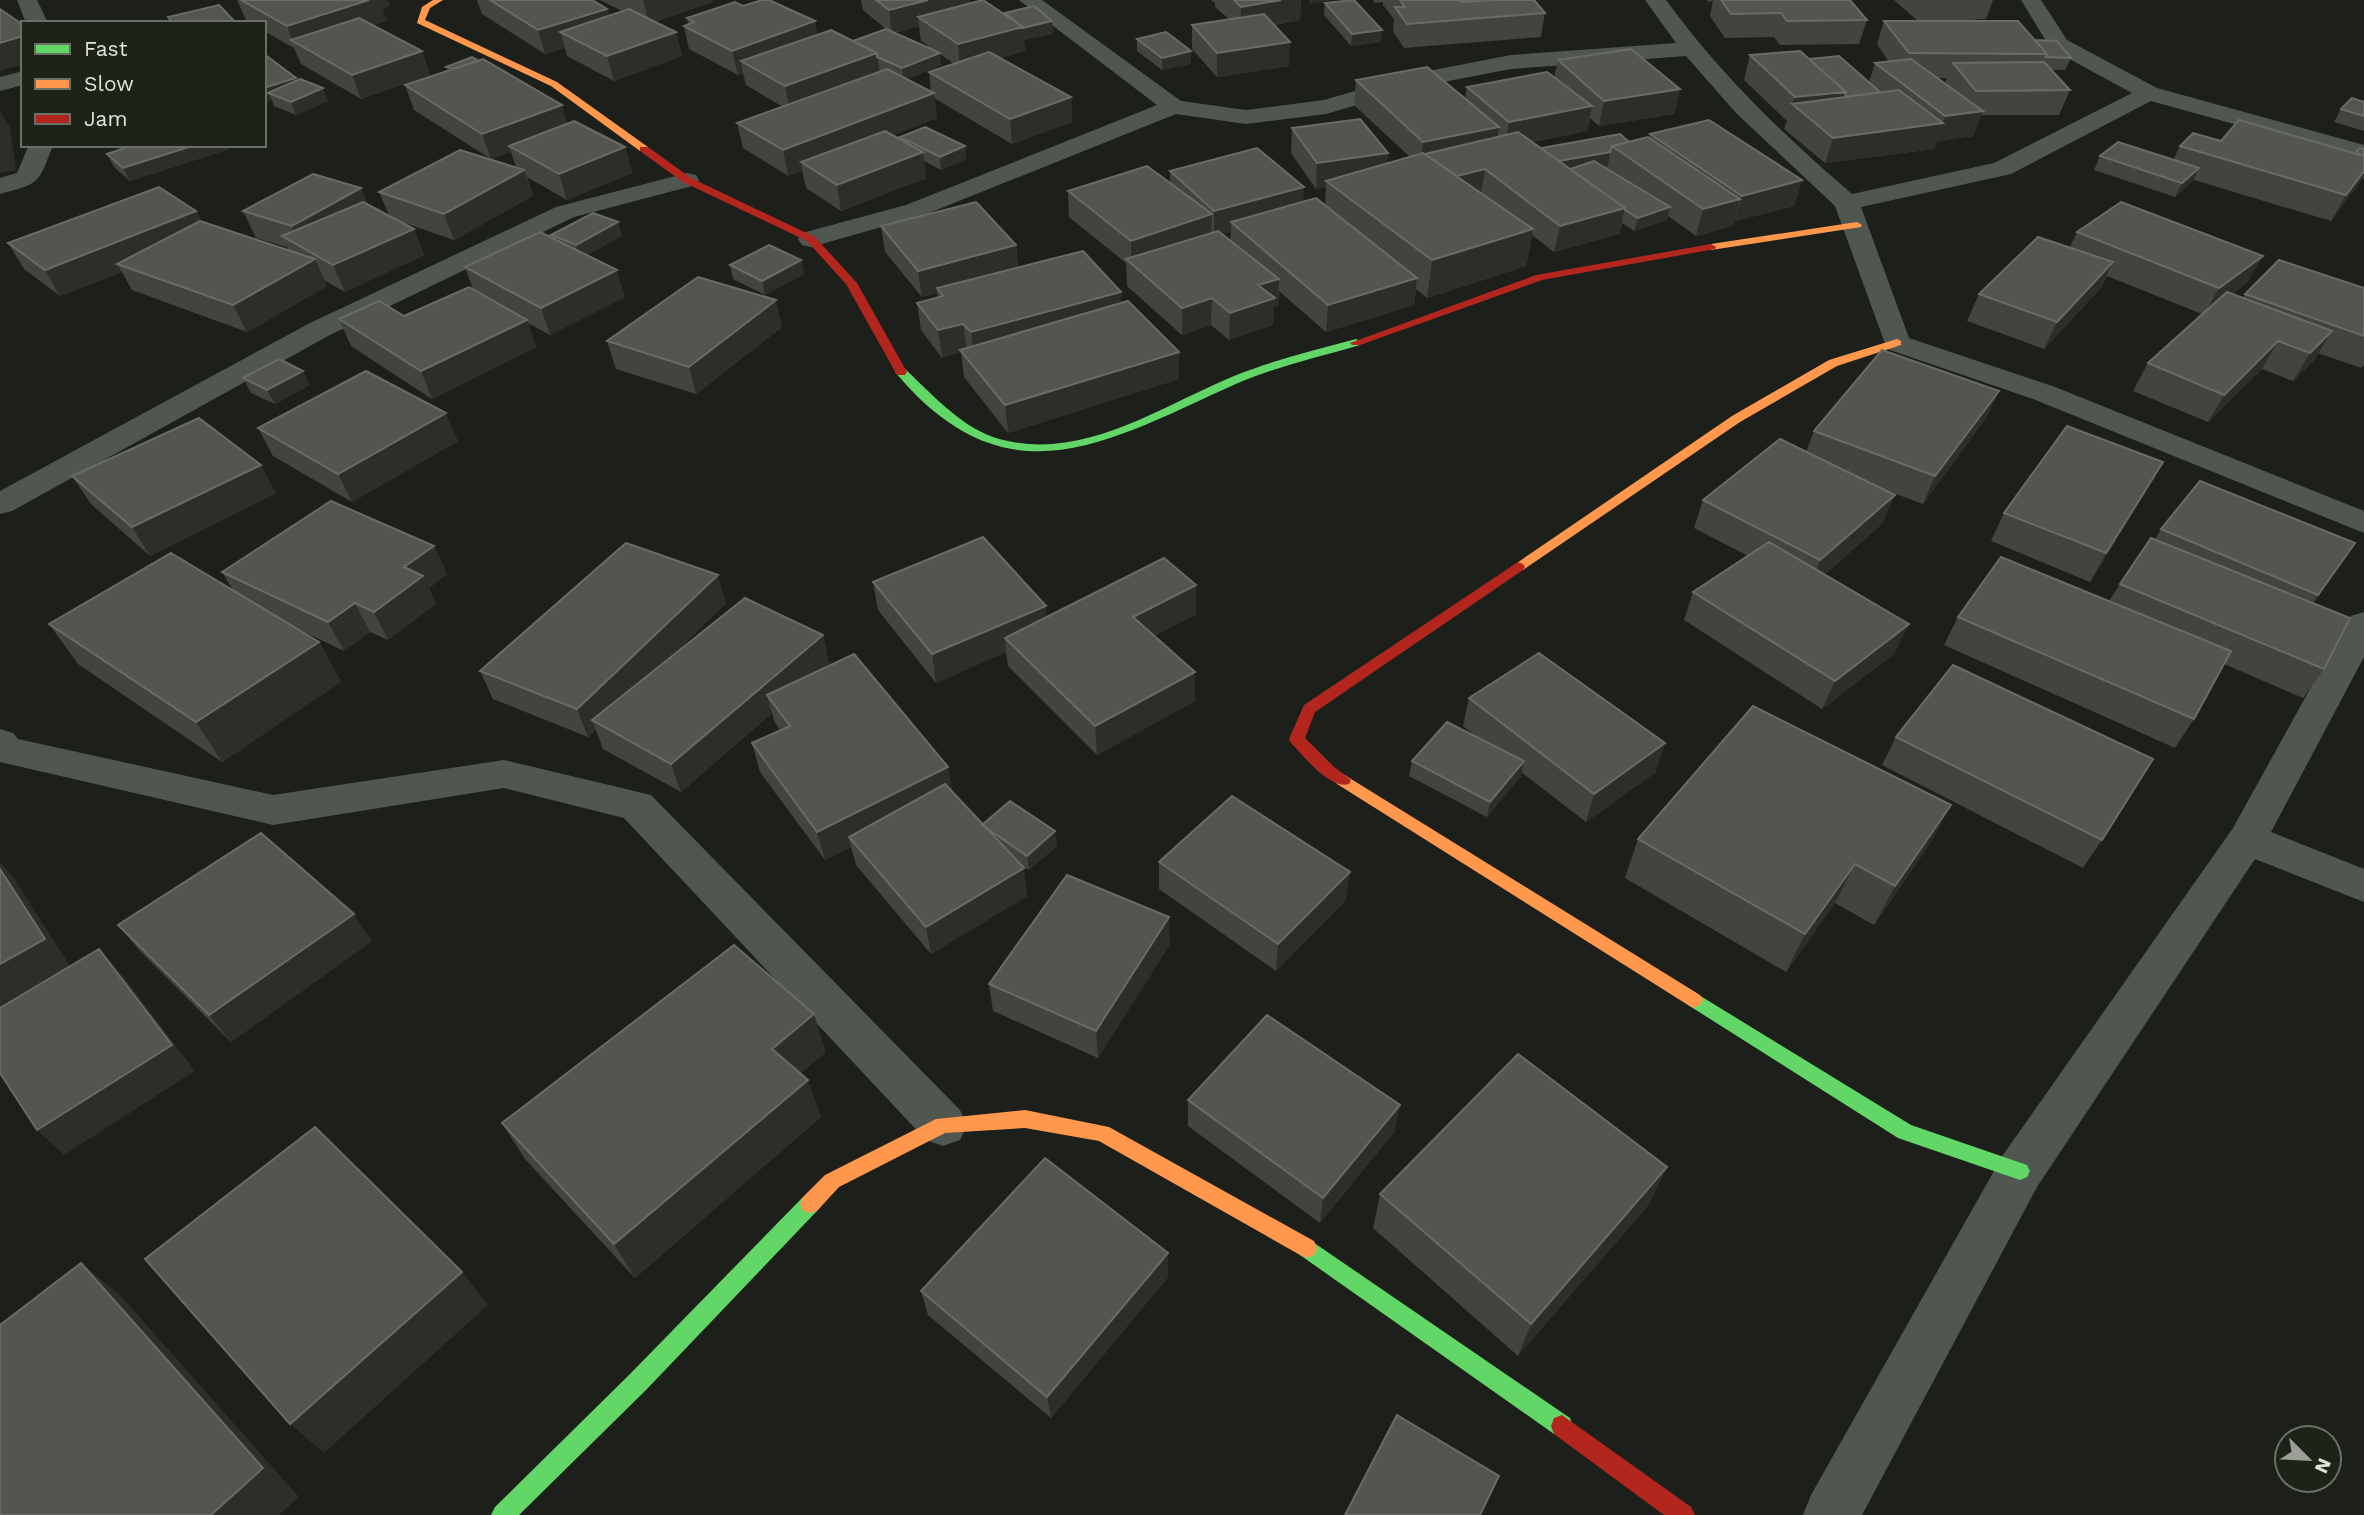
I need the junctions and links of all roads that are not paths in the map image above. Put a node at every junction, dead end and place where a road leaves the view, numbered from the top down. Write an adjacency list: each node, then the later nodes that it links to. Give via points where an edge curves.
1 (27, 0): 6 (street)
2 (439, 0): 14 (street, via 426,7 421,21 554,84)
3 (1029, 0): 11 (street)
4 (1655, 0): 7 (street)
5 (2031, 0): 10 (street, via 2059,44)
6 (36, 21)
7 (1688, 49): 11 (street, via 1511,62 1418,80 1326,107 1246,117); 16 (street, via 1756,123)
8 (21, 79): 9 (street)
9 (0, 84)
10 (2149, 93): 13 (street); 16 (street, via 2002,169)
11 (1174, 107): 17 (street, via 915,210)
12 (40, 147): 15 (street, via 28,178)
13 (2364, 153)
14 (687, 180): 17 (street); 19 (street, via 565,212 318,330)
15 (0, 186)
16 (1852, 214): 17 (street, via 1788,234 1540,277 1362,341 1267,367 1093,442 1028,448 989,440 961,425 896,368 852,283); 18 (street)
17 (811, 239)
18 (1897, 344): 20 (street, via 2044,393); 26 (street, via 1833,363 1736,419 1309,709 1297,739 1327,771 1905,1132)
19 (0, 504)
20 (2364, 523)
21 (2364, 624): 23 (street)
22 (0, 743): 25 (street, via 6,751 273,810 504,774 637,806)
23 (2247, 839): 24 (street); 26 (street)
24 (2364, 886)
25 (943, 1125): 27 (street, via 832,1181); 28 (street, via 1025,1119 1102,1133 1296,1240)
26 (2020, 1171): 29 (street)
27 (503, 1515)
28 (1683, 1515)
29 (1831, 1515)

